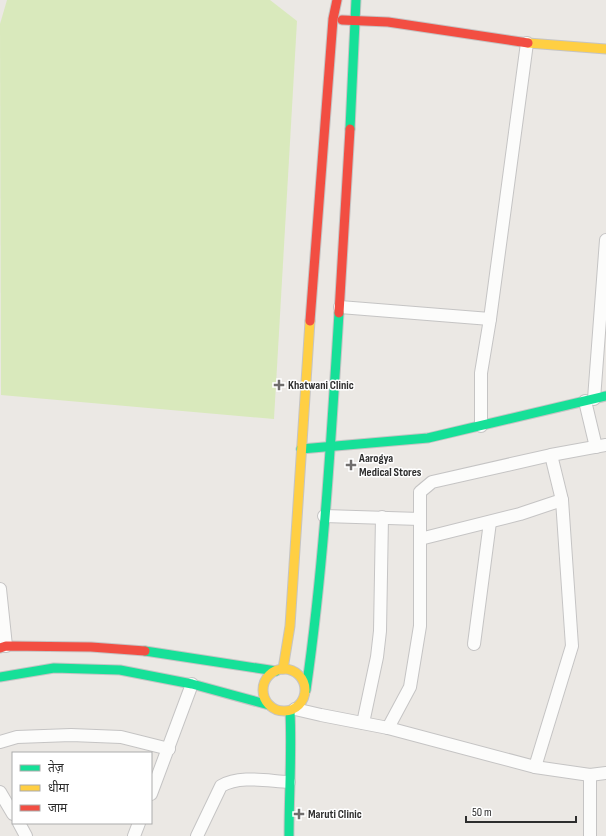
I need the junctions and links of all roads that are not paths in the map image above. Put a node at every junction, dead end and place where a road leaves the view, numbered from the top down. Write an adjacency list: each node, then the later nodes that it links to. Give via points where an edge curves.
1 (356, 0): 3 (main road)
2 (334, 2): 3 (street); 4 (main road)
3 (354, 16): 4 (main road); 5 (main road); 8 (main road)
4 (333, 19): 14 (main road)
5 (527, 43): 6 (main road); 9 (street)
6 (606, 49)
7 (606, 240): 10 (street)
8 (340, 307): 9 (street); 13 (main road)
9 (490, 319): 11 (street, via 481,373)
10 (595, 398): 11 (main road); 12 (street)
11 (481, 426): 13 (main road, via 428,438)
12 (601, 446): 15 (street)
13 (330, 448): 14 (main road); 17 (main road)
14 (301, 450): 25 (main road, via 290,626)
15 (551, 455): 16 (street); 19 (street, via 432,482 420,492)
16 (562, 500): 20 (street); 35 (street, via 572,646)
17 (324, 516): 18 (street); 28 (main road, via 316,626)
18 (382, 517): 19 (street); 31 (street, via 380,632)
19 (420, 518): 21 (street)
20 (490, 522): 21 (street); 23 (street)
21 (420, 539): 32 (street, via 420,626 410,687)
22 (0, 589): 24 (street)
23 (474, 644)
24 (3, 647): 25 (main road, via 92,647 156,652)
25 (280, 670): 28 (main road, via 296,673 301,677); 29 (main road, via 270,674 263,686 265,700)
26 (0, 677): 27 (main road, via 54,668 120,670)
27 (192, 684): 29 (main road); 34 (street)
28 (306, 690): 30 (main road, via 303,701)
29 (270, 705): 30 (main road, via 279,711)
30 (292, 710): 31 (street); 38 (main road)
31 (363, 723): 32 (street)
32 (388, 728): 35 (street)
33 (0, 742): 34 (street, via 17,736 121,737)
34 (169, 749): 40 (street)
35 (535, 767): 37 (street)
36 (606, 773): 37 (street)
37 (590, 774): 48 (street)
38 (289, 782): 46 (street, via 245,779 221,786); 47 (main road)
39 (0, 792): 41 (street)
40 (152, 792)
41 (8, 806)
42 (19, 824): 44 (street)
43 (140, 824): 45 (street)
44 (26, 836)
45 (134, 836)
46 (197, 836)
47 (289, 836)
48 (590, 836)

